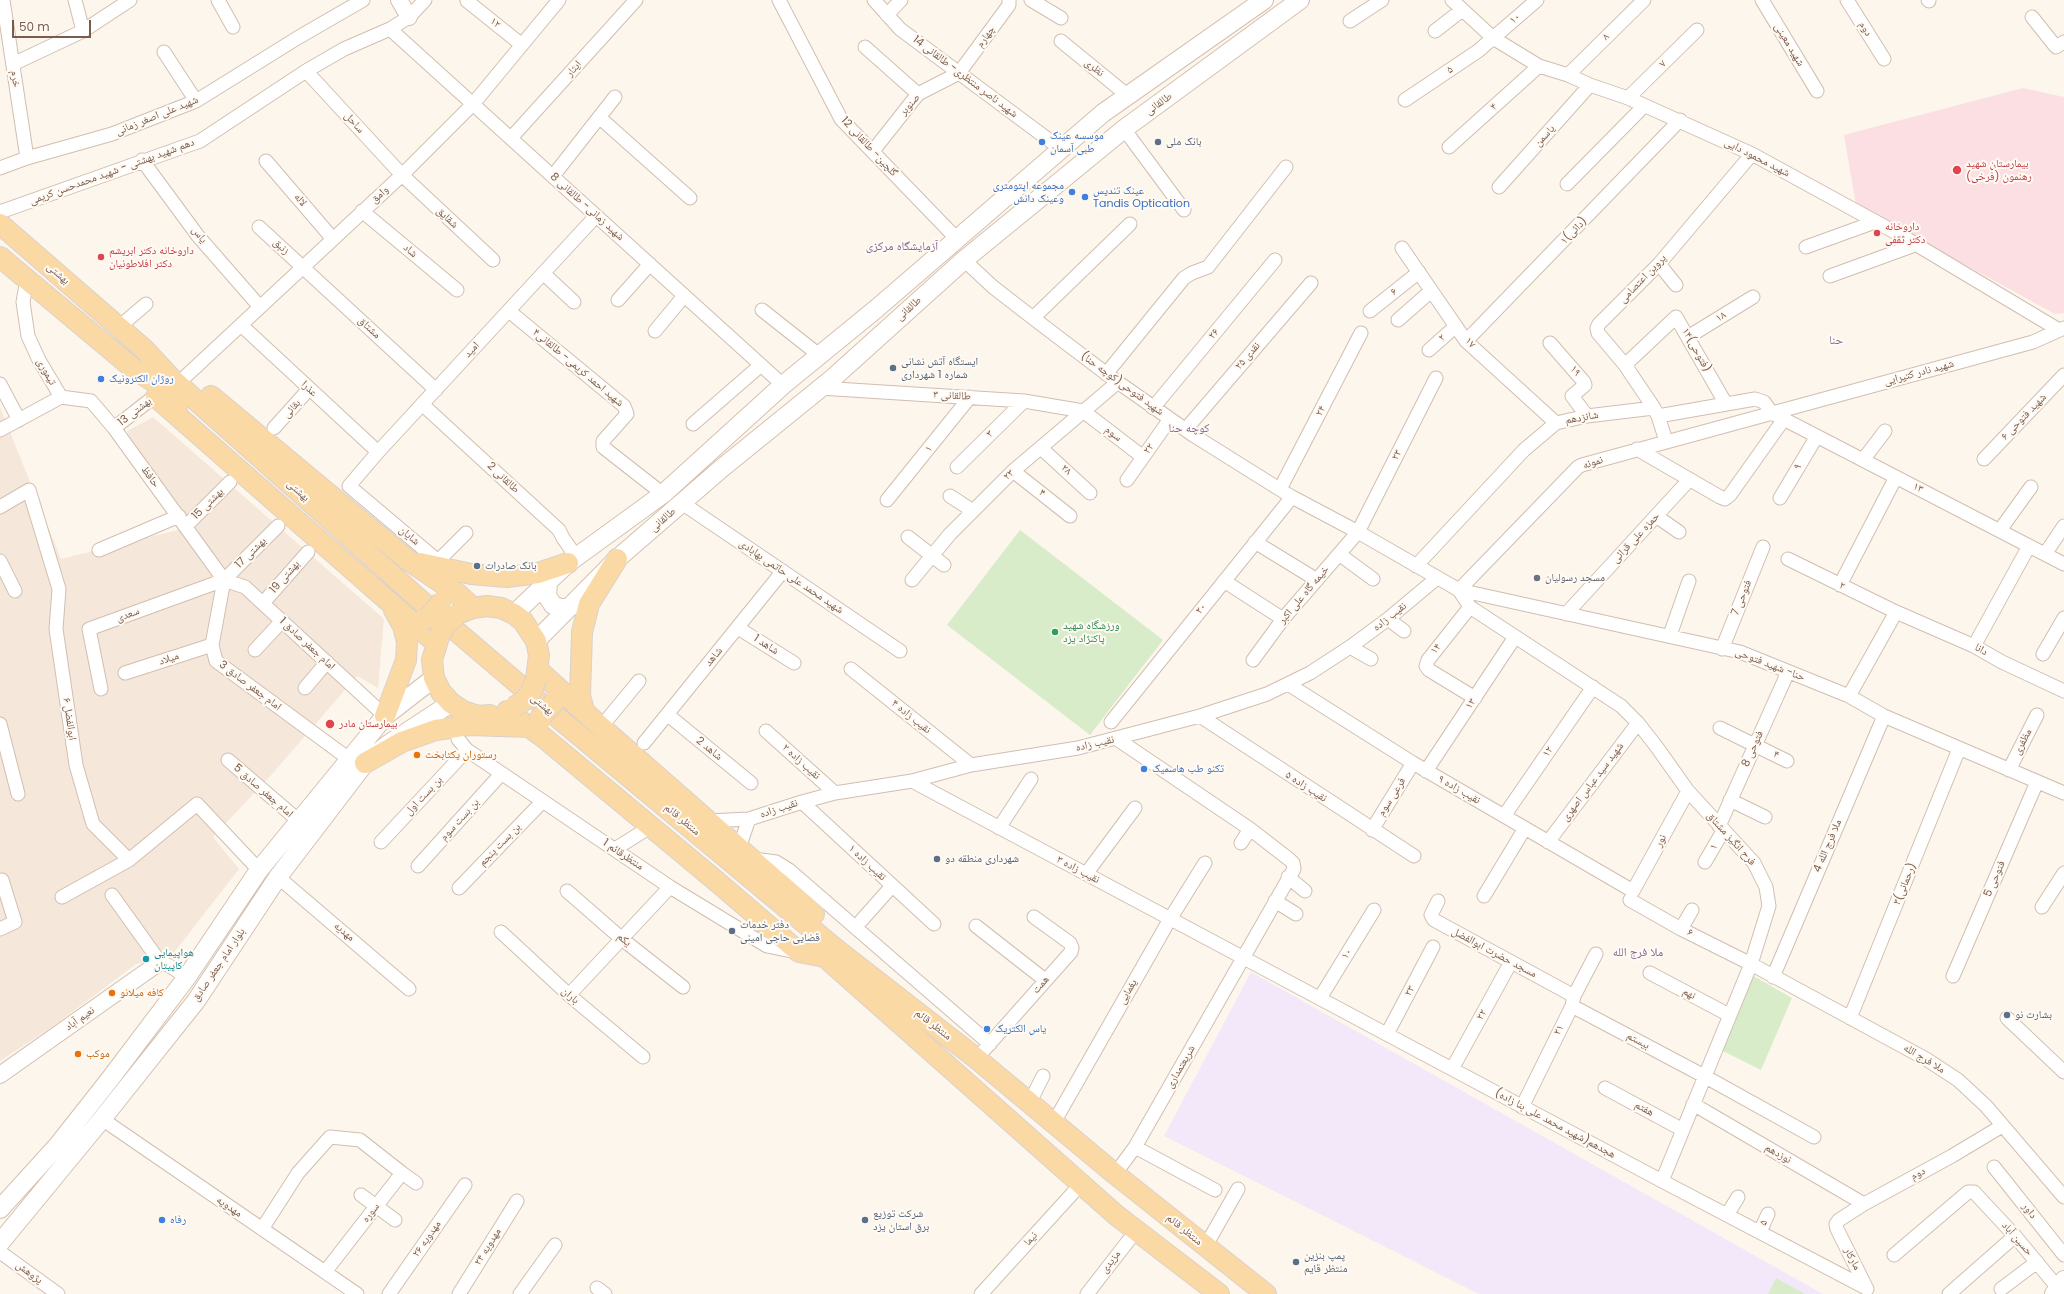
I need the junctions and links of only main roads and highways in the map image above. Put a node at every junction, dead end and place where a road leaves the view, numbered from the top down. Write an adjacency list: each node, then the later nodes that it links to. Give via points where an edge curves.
1 (1264, 0): 9 (main road, طالقانی, via 1127,95 783,385 663,494)
2 (1300, 0): 7 (main road, طالقانی, via 1124,130 964,260 820,388)
3 (0, 224): 5 (main road, بهشتی)
4 (0, 257): 6 (main road, بهشتی)
5 (144, 349): 8 (main road, via 171,364); 29 (main road, بهشتی, via 172,379 428,607)
6 (134, 369): 12 (main road, via 155,396); 28 (main road, بهشتی, via 162,387)
7 (617, 559): 13 (main road, طالقانی); 23 (main road, via 589,604 582,632 580,696)
8 (409, 561): 9 (main road, via 471,574 507,577 538,573); 10 (main road)
9 (573, 561): 11 (main road, طالقانی)
10 (436, 579): 14 (main road, via 458,594); 16 (main road, bridge, via 443,587 444,597 428,618)
11 (548, 582): 13 (main road, via 547,596 553,605); 15 (main road, طالقانی)
12 (390, 601): 16 (main road); 26 (main road, via 403,626 407,642 406,660)
13 (569, 608): 18 (main road, طالقانی)
14 (465, 611): 15 (main road, via 494,607); 17 (main road, bridge, via 446,624)
15 (514, 614): 18 (main road, via 527,626)
16 (416, 619): 17 (main road)
17 (437, 640): 20 (main road, via 432,660)
18 (536, 641): 19 (main road, via 539,655)
19 (537, 674): 23 (main road); 24 (main road, bridge, via 532,690 525,700)
20 (434, 678): 21 (main road, بلوار امام جعفر صادق); 22 (main road, via 440,692)
21 (411, 696): 25 (main road, via 424,695 433,700); 26 (main road, بلوار امام جعفر صادق)
22 (451, 703): 24 (main road, via 463,711 478,716 493,715); 25 (main road, بلوار امام جعفر صادق)
23 (571, 705): 27 (main road, bridge, via 540,718); 31 (main road, via 601,728 824,922)
24 (511, 709): 27 (main road)
25 (433, 714): 30 (main road, بلوار امام جعفر صادق, via 387,745)
26 (385, 716): 30 (main road, بلوار امام جعفر صادق)
27 (537, 728): 30 (main road, via 469,725 436,730); 31 (main road, via 799,952)
28 (569, 741): 31 (main road, منتظر قائم)
29 (602, 753): 31 (main road, منتظر قائم)
30 (357, 761): 32 (main road, بلوار امام جعفر صادق, via 299,821 259,870 187,977 58,1145); 33 (main road, بلوار امام جعفر صادق, via 196,1001)
31 (831, 954): 34 (main road, منتظر قائم, via 1081,1184 1136,1231); 35 (main road, منتظر قائم, via 977,1059 1053,1124)
32 (0, 1209)
33 (0, 1243)
34 (1219, 1294)
35 (1266, 1294)

